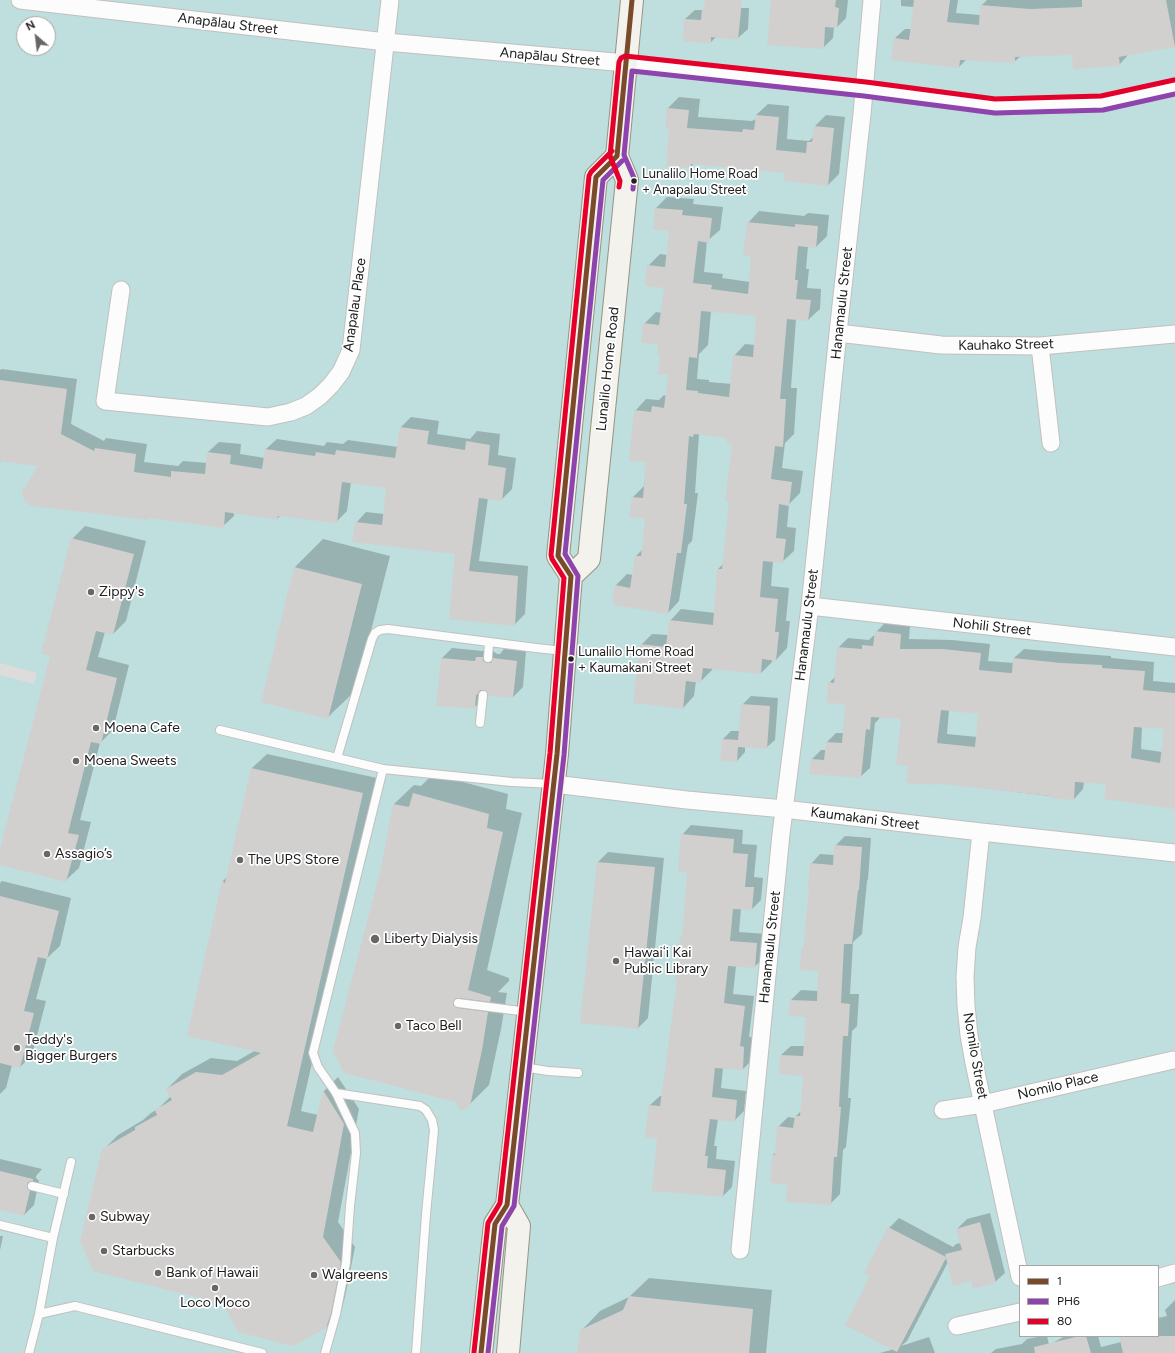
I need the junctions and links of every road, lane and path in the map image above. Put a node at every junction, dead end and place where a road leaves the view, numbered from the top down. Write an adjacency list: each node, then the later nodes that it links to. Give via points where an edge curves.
1 (20, 0): 5 (street, Anapālau Street)
2 (390, 0): 6 (street)
3 (632, 0): 7 (main road, Lunalilo Home Road)
4 (872, 0): 9 (street, Hanamaulu Street)
5 (153, 8): 6 (street, Anapālau Street)
6 (386, 42): 7 (street, Anapālau Street); 11 (street, Anapalau Place, via 351,350 341,372 326,391 299,409 284,415 268,417 105,400)
7 (626, 63): 9 (street, Anapālau Street); 10 (main road, Lunalilo Home Road)
8 (1175, 87): 9 (street, Anapālau Street, via 1102,102 995,106)
9 (865, 89): 12 (street, Hanamaulu Street)
10 (617, 156): 16 (main road, Lunalilo Home Road, via 627,180 589,559); 16 (main road, via 596,177 558,556)
11 (121, 290)
12 (838, 334): 14 (street, Kauhako Street, via 941,345); 17 (street, Hanamaulu Street)
13 (1175, 334): 14 (street, Kauhako Street)
14 (1040, 346): 15 (street)
15 (1051, 443)
16 (570, 576): 20 (main road)
17 (810, 606): 19 (street, Nohili Street); 28 (street, Hanamaulu Street)
18 (489, 642): 20 (lane); 21 (lane); 25 (lane, via 380,630 372,639)
19 (1175, 647)
20 (565, 651): 27 (main road)
21 (488, 658)
22 (483, 695): 23 (lane)
23 (480, 723)
24 (220, 730): 25 (lane)
25 (337, 758): 26 (lane)
26 (383, 769): 27 (lane); 36 (lane, via 313,1053 318,1067)
27 (554, 784): 28 (street, Kaumakani Street); 32 (main road)
28 (784, 809): 29 (street, Kaumakani Street); 45 (street, Hanamaulu Street)
29 (981, 832): 30 (street, Kaumakani Street); 37 (street, Nomilo Street, via 965,977 969,1034)
30 (1175, 853)
31 (458, 1003): 32 (lane)
32 (529, 1012): 34 (main road)
33 (1173, 1060): 37 (street, Nomilo Place)
34 (523, 1067): 35 (lane); 42 (main road)
35 (578, 1073)
36 (336, 1093): 54 (lane, via 355,1133 356,1153 346,1263); 55 (lane, via 420,1106 432,1120 434,1130)
37 (983, 1104): 38 (street, Nomilo Place); 46 (street, Nomilo Street)
38 (943, 1110)
39 (71, 1162): 41 (lane)
40 (32, 1186): 41 (lane)
41 (64, 1194): 44 (lane)
42 (507, 1205): 56 (main road, via 495,1224); 57 (main road, via 519,1226)
43 (0, 1225): 44 (lane)
44 (53, 1238): 50 (lane)
45 (740, 1250)
46 (1019, 1272)
47 (1175, 1273): 48 (street)
48 (1159, 1278)
49 (1019, 1312): 51 (street)
50 (38, 1314): 52 (lane); 53 (lane, via 76,1306)
51 (957, 1326)
52 (29, 1353)
53 (262, 1353)
54 (325, 1353)
55 (416, 1353)
56 (481, 1353)
57 (508, 1353)

